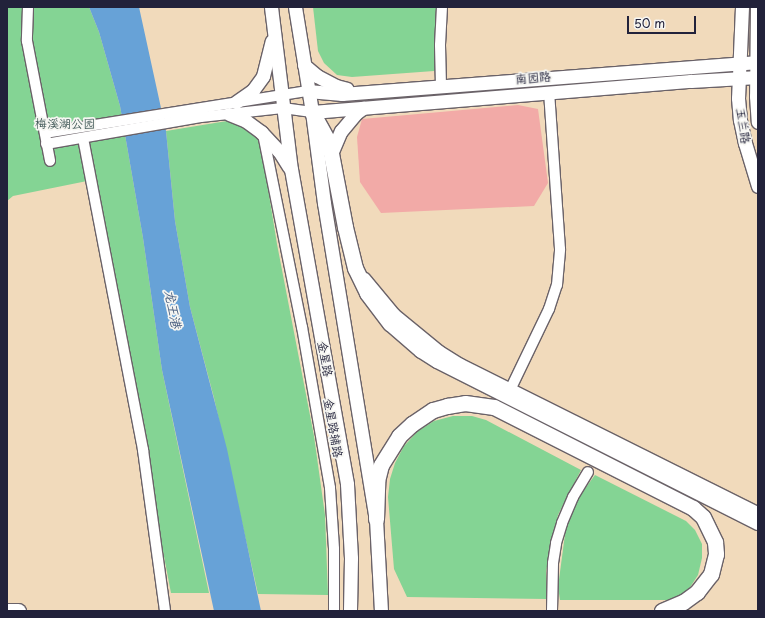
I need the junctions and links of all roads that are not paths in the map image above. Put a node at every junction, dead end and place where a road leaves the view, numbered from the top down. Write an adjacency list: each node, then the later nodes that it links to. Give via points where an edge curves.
1 (28, 7): 24 (street, via 27,41)
2 (271, 7): 7 (main road, 金星路)
3 (295, 7): 10 (main road, 金星路)
4 (442, 7): 13 (street)
5 (742, 7): 9 (main road, 玉兰路)
6 (756, 7): 8 (main road, 玉兰路)
7 (274, 33): 17 (main road, via 263,76 253,90); 18 (main road, 金星路)
8 (757, 62): 9 (main road, 南园路); 11 (main road, 玉兰路)
9 (740, 63): 12 (main road, 玉兰路); 13 (main road, 南园路)
10 (304, 65): 14 (main road, 金星路); 15 (main road, via 317,76 336,86)
11 (757, 77): 12 (main road, 南园路); 23 (main road, 玉兰路)
12 (740, 78): 16 (main road, 南园路); 31 (main road, 玉兰路, via 740,120)
13 (441, 86): 15 (main road, 南园路)
14 (308, 91): 15 (main road, 南园路, via 342,94); 18 (street); 21 (main road, 金星路)
15 (360, 92)
16 (549, 92): 19 (main road, 南园路); 33 (street, via 560,249 558,285 550,309)
17 (236, 102): 18 (street); 20 (street)
18 (282, 102): 21 (street); 22 (street); 30 (main road, 金星路)
19 (363, 108): 21 (main road, 南园路); 28 (main road, via 341,131)
20 (201, 112): 22 (street); 24 (street, via 81,126); 26 (street)
21 (312, 112): 28 (highway, via 329,143); 36 (main road, 金星路, via 324,203)
22 (229, 114): 25 (main road, via 246,121)
23 (758, 122)
24 (45, 133): 27 (street)
25 (263, 134): 30 (main road); 41 (street, 金星路辅路, via 302,327 330,488 334,549)
26 (83, 138): 27 (street); 40 (street, via 143,450)
27 (46, 144): 29 (street)
28 (331, 154): 32 (highway)
29 (50, 161)
30 (291, 169): 42 (main road, 金星路, via 347,484 351,558)
31 (758, 186)
32 (350, 247): 33 (street, via 367,282 413,330 445,354); 37 (highway, via 360,281 375,305 390,323 437,360)
33 (511, 388): 35 (street, via 606,441)
34 (588, 472): 44 (street, via 573,497 556,543)
35 (758, 512)
36 (376, 519): 43 (main road, 金星路); 45 (highway, via 377,481 381,466 399,436 433,410 464,403 494,407 693,508 702,517 715,542 716,554 711,574 697,592 683,602)
37 (758, 522)
38 (7, 611): 39 (highway, bridge)
39 (18, 611)
40 (165, 611)
41 (334, 611)
42 (350, 611)
43 (381, 611)
44 (552, 611)
45 (662, 611)

